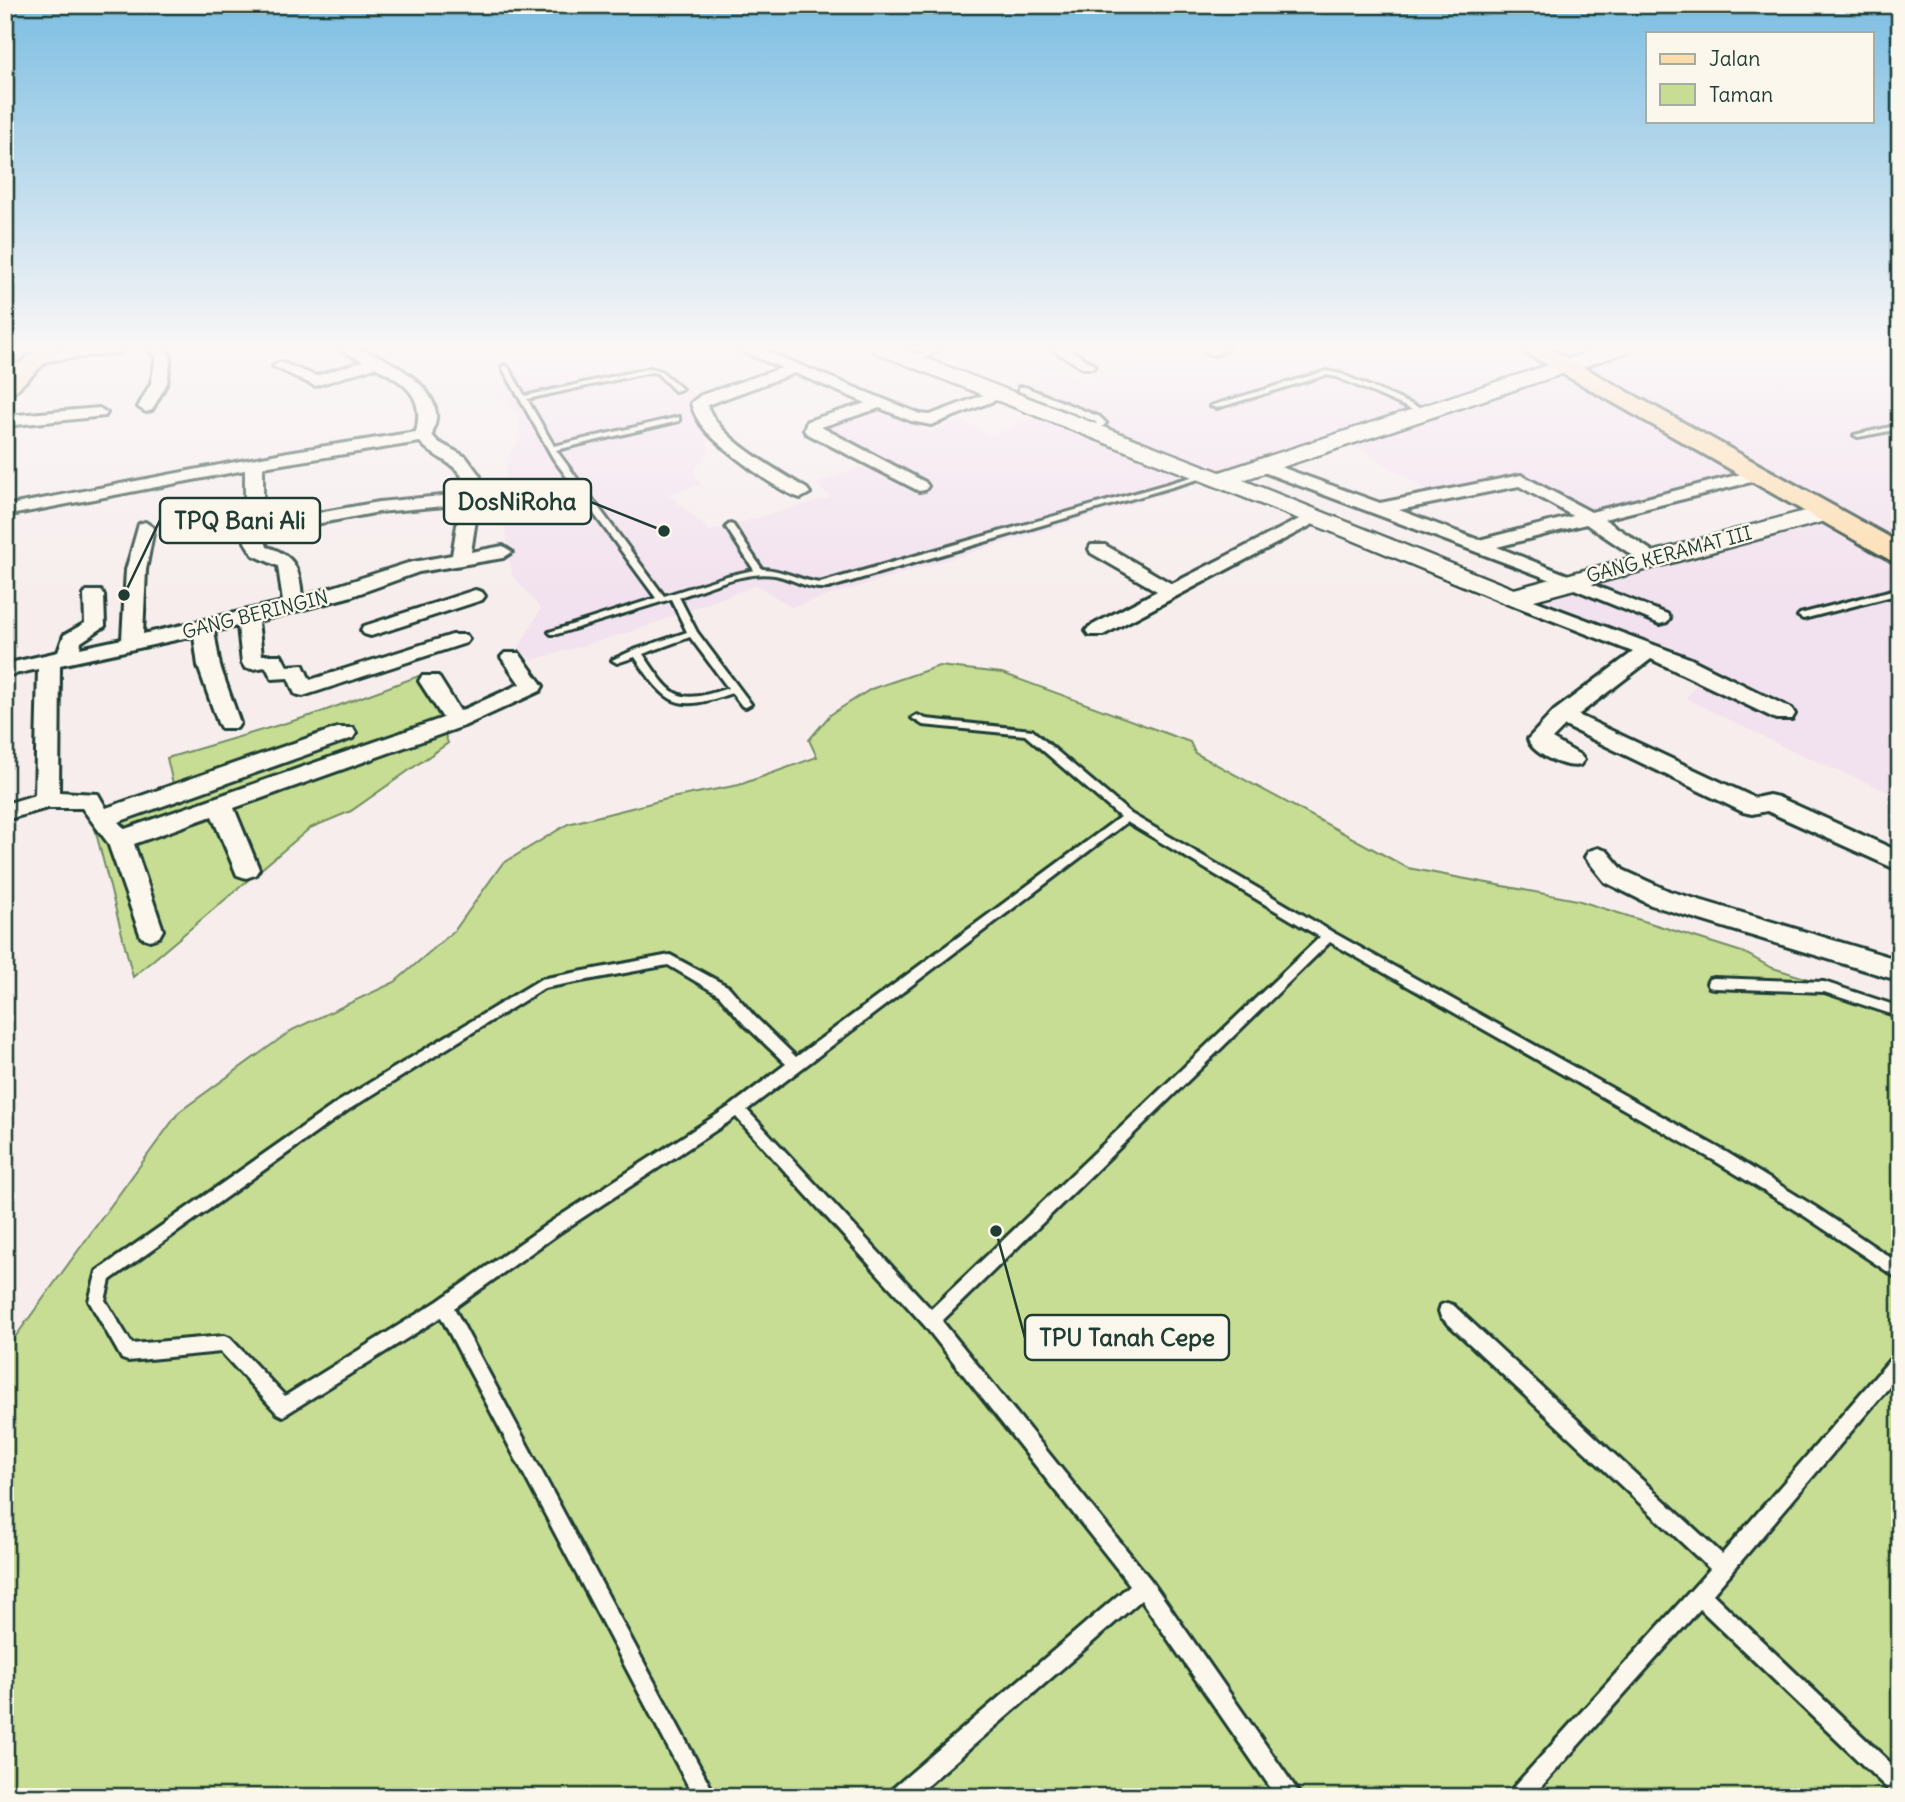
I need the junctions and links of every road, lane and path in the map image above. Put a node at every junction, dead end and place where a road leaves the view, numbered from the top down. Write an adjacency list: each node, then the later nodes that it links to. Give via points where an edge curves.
1 (542, 432): 11 (lane)
2 (622, 432): 11 (lane)
3 (717, 432): 17 (street)
4 (816, 432): 16 (street)
5 (1096, 432): 15 (street)
6 (1365, 432): 13 (street)
7 (1681, 432): 14 (main road)
8 (1873, 432): 10 (lane)
9 (424, 435): 12 (street); 18 (street, via 432,446 460,461 471,476 460,493)
10 (1858, 435)
11 (551, 449): 40 (lane)
12 (254, 464): 20 (street, via 82,503); 26 (street)
13 (1264, 466): 15 (street); 19 (street)
14 (1757, 475): 21 (main road); 23 (street)
15 (1220, 477): 22 (street); 33 (lane, via 819,587 781,573)
16 (919, 486)
17 (801, 493)
18 (462, 499): 26 (street, via 379,507); 31 (street, via 468,513)
19 (1379, 509): 23 (street, via 1515,479); 27 (street)
20 (5, 511)
21 (1827, 513): 30 (main road); 32 (street, GANG KERAMAT III)
22 (1313, 517): 36 (street); 41 (street)
23 (1588, 517): 27 (street); 32 (street)
24 (730, 527): 33 (lane)
25 (145, 528): 52 (street, via 136,570)
26 (254, 530): 42 (street, via 260,551 280,555 290,567)
27 (1477, 546): 34 (street)
28 (1098, 549): 36 (street)
29 (503, 552): 31 (street, GANG BERINGIN)
30 (1900, 554)
31 (461, 557): 43 (street, GANG BERINGIN, via 415,566)
32 (1651, 559): 34 (street, GANG KERAMAT III)
33 (759, 572): 39 (lane)
34 (1569, 580): 41 (street, GANG KERAMAT III); 46 (street)
35 (1900, 591): 44 (lane)
36 (1172, 592): 48 (street)
37 (94, 595): 56 (street, via 95,626 71,639)
38 (475, 596): 43 (street)
39 (674, 596): 40 (lane); 50 (lane)
40 (662, 598): 49 (lane)
41 (1512, 598): 53 (street)
42 (293, 606): 43 (street, GANG BERINGIN); 45 (street, GANG BERINGIN)
43 (359, 611): 58 (street)
44 (1803, 616)
45 (247, 618): 47 (street, GANG BERINGIN); 58 (street, via 253,663 274,659 280,674 296,670 303,689)
46 (1660, 618)
47 (203, 628): 52 (street, GANG BERINGIN); 67 (street, via 209,667)
48 (1096, 631)
49 (554, 632)
50 (692, 633): 54 (lane); 61 (lane)
51 (460, 639): 58 (street)
52 (132, 643): 56 (street, GANG BERINGIN)
53 (1649, 649): 63 (street); 64 (street)
54 (637, 652): 57 (lane); 61 (lane, via 669,698 681,702 711,698)
55 (512, 657): 66 (street, via 533,686)
56 (58, 659): 59 (street, GANG BERINGIN); 70 (street)
57 (617, 660)
58 (387, 663)
59 (5, 670)
60 (430, 681): 66 (street)
61 (734, 689): 62 (lane)
62 (746, 704)
63 (1784, 714)
64 (1562, 716): 69 (street, via 1538,740); 77 (street, via 1752,806 1769,803)
65 (917, 718): 73 (lane, via 1028,732)
66 (456, 721): 71 (street)
67 (229, 723)
68 (345, 733): 74 (street)
69 (1572, 760)
70 (47, 800): 72 (street); 74 (street, via 89,800)
71 (220, 805): 75 (street); 78 (street)
72 (5, 812)
73 (1127, 817): 80 (lane); 84 (lane)
74 (101, 819): 75 (street)
75 (120, 840): 79 (street)
76 (1598, 857): 81 (street, via 1614,876 1660,898)
77 (1900, 862)
78 (246, 869)
79 (150, 930)
80 (1329, 936): 86 (lane, via 1686,1136); 89 (lane)
81 (1900, 971)
82 (1714, 983): 83 (lane, via 1824,987)
83 (1900, 1012)
84 (796, 1065): 85 (lane); 87 (lane, via 724,991 670,960 541,984 343,1106 103,1276 97,1301 128,1353 224,1345 283,1407)
85 (737, 1108): 87 (lane); 89 (lane)
86 (1900, 1273)
87 (444, 1306): 95 (lane)
88 (1447, 1311): 91 (lane)
89 (932, 1320): 92 (lane)
90 (1900, 1361): 91 (lane)
91 (1722, 1567): 93 (lane)
92 (1143, 1586): 96 (lane); 97 (lane)
93 (1700, 1595): 94 (lane); 98 (lane)
94 (1900, 1787)
95 (706, 1797)
96 (898, 1797)
97 (1290, 1797)
98 (1518, 1797)

